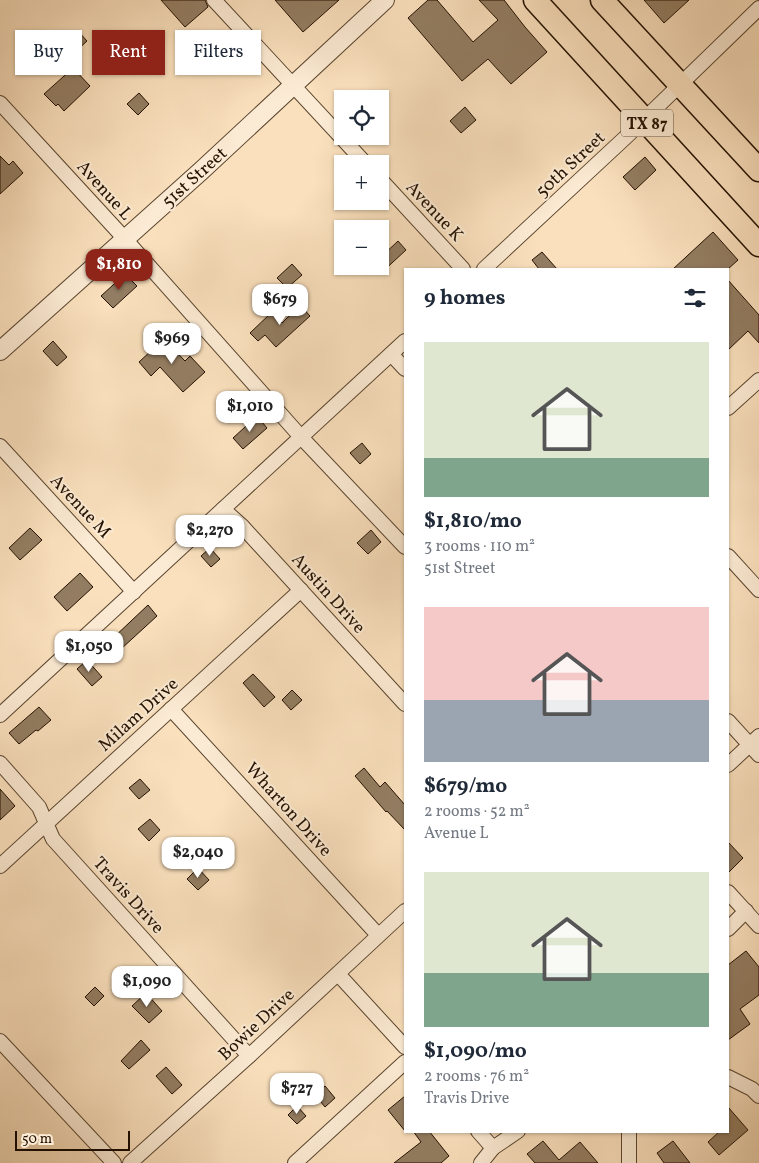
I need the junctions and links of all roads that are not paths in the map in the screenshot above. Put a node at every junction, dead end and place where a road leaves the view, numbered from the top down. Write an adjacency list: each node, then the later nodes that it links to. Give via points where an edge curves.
1 (214, 0): 6 (street)
2 (385, 0): 6 (street, 51st Street)
3 (535, 0): 9 (main road, TX 87)
4 (602, 0): 7 (main road, TX 87)
5 (759, 8): 7 (street, 50th Street)
6 (294, 85): 10 (street); 13 (street, 51st Street)
7 (680, 85): 9 (street, 50th Street); 11 (main road, TX 87)
8 (0, 103): 13 (street, Avenue L)
9 (644, 120): 14 (main road, TX 87); 16 (street, 50th Street)
10 (358, 155)
11 (759, 170)
12 (389, 188): 15 (street, Avenue K)
13 (125, 239): 18 (street, 51st Street); 23 (street, Avenue L)
14 (759, 245)
15 (462, 268)
16 (485, 268)
17 (404, 342): 19 (street)
18 (0, 351)
19 (391, 354): 20 (street); 23 (street)
20 (404, 368)
21 (759, 380): 22 (street)
22 (729, 407)
23 (301, 437): 25 (street); 26 (street, Avenue L)
24 (0, 446): 30 (street, Avenue M)
25 (223, 509): 28 (street, Austin Drive); 30 (street)
26 (404, 546)
27 (729, 557): 29 (street)
28 (301, 590): 31 (street, Austin Drive); 32 (street, Milam Drive)
29 (759, 590)
30 (134, 592): 33 (street)
31 (404, 702)
32 (171, 709): 39 (street, Milam Drive); 46 (street, Wharton Drive)
33 (0, 715)
34 (729, 722): 35 (street)
35 (754, 740): 36 (street); 38 (street)
36 (759, 755)
37 (0, 763): 39 (street, Travis Drive, via 39,807)
38 (729, 764)
39 (46, 823): 40 (street, Milam Drive); 50 (street, Travis Drive, via 53,839)
40 (0, 866)
41 (729, 893): 42 (street)
42 (746, 911): 44 (street); 45 (street)
43 (404, 912): 46 (street, Bowie Drive)
44 (759, 926)
45 (729, 928)
46 (378, 935): 47 (street, Bowie Drive)
47 (338, 974): 49 (street); 50 (street, Bowie Drive)
48 (0, 1041): 58 (street)
49 (404, 1046)
50 (249, 1056): 59 (street, Bowie Drive)
51 (404, 1063): 60 (street)
52 (729, 1077): 53 (street)
53 (759, 1096)
54 (480, 1133): 57 (street)
55 (515, 1133): 57 (street)
56 (629, 1133): 62 (street)
57 (493, 1148): 61 (street)
58 (114, 1163)
59 (130, 1163)
60 (295, 1163)
61 (480, 1163)
62 (629, 1163)

